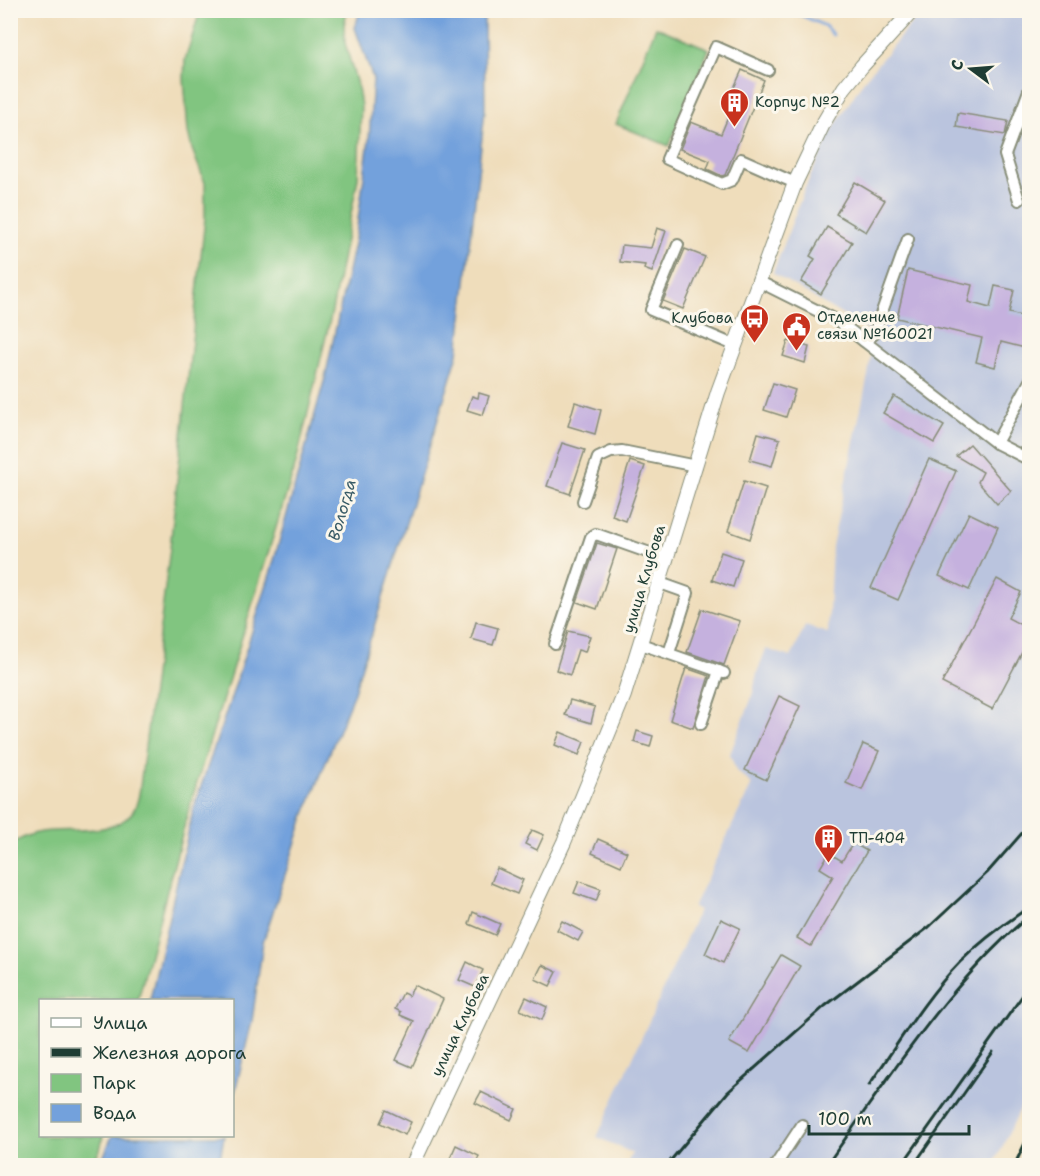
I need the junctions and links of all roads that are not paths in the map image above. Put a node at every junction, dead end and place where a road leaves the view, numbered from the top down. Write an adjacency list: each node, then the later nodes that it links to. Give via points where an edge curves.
1 (913, 10): 4 (main road, улица Клубова, via 838,98)
2 (768, 70): 4 (lane, via 716,47 667,159 722,184 732,180 741,159)
3 (1029, 88): 5 (lane, via 1005,155)
4 (795, 183): 8 (main road, улица Клубова)
5 (1019, 200)
6 (908, 239): 9 (lane, via 874,334)
7 (678, 245): 10 (lane, via 651,310)
8 (758, 281): 9 (lane, via 838,321); 10 (main road, улица Клубова)
9 (864, 341): 12 (lane)
10 (734, 345): 14 (main road, улица Клубова)
11 (1029, 381): 12 (lane)
12 (996, 443): 13 (lane)
13 (1029, 460)
14 (696, 466): 15 (lane, via 611,452 598,458); 16 (main road, улица Клубова)
15 (583, 501)
16 (667, 559): 17 (main road, улица Клубова); 18 (lane, via 596,534 591,537)
17 (660, 583): 19 (main road, улица Клубова); 20 (lane, via 688,593)
18 (555, 644)
19 (641, 644): 20 (lane); 23 (main road, улица Клубова, via 564,842)
20 (669, 653): 21 (lane, via 722,672)
21 (701, 724)
22 (802, 1125): 24 (lane)
23 (412, 1166)
24 (775, 1166)

